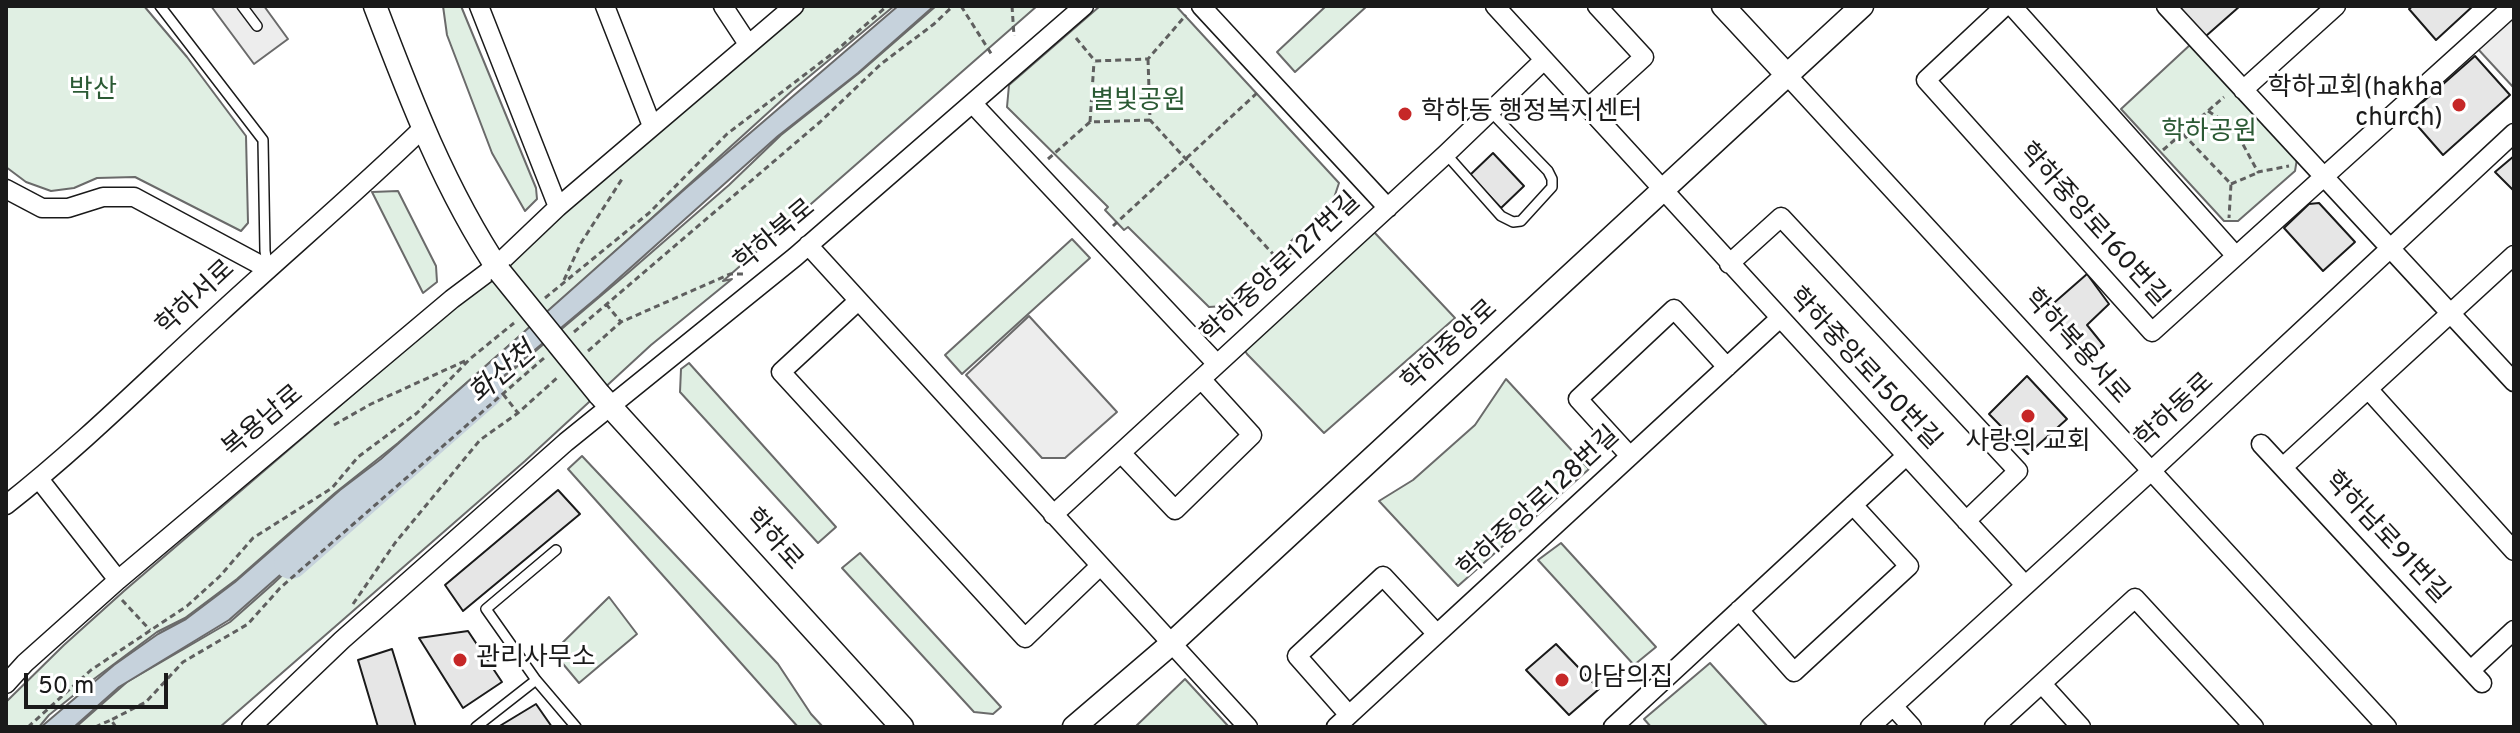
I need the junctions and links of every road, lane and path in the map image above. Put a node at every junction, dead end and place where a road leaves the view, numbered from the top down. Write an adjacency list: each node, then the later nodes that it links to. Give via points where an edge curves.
1 (160, 6): 65 (lane, via 263,140)
2 (242, 6): 23 (lane)
3 (375, 6): 41 (street)
4 (479, 6): 55 (street)
5 (605, 6): 40 (street)
6 (723, 6): 26 (street)
7 (794, 6): 26 (street, 복용남로)
8 (887, 6): 68 (path, via 727,134 649,213)
9 (953, 6): 71 (path)
10 (961, 6): 27 (path)
11 (1012, 6): 25 (path)
12 (1084, 6): 34 (street, 학하북로)
13 (1495, 6): 29 (street, 학하중앙로150번길)
14 (1597, 6): 35 (street, via 1644,57)
15 (1723, 6): 31 (street, 학하복용서로)
16 (1862, 6): 31 (street, 학하중앙로)
17 (2005, 6): 62 (street, 학하중앙로160번길, via 1926,80 2152,332)
18 (2012, 6): 62 (street)
19 (2336, 6): 33 (street)
20 (2513, 6): 51 (street)
21 (2169, 7): 33 (street)
22 (1196, 8): 28 (path); 56 (street)
23 (257, 26)
24 (1069, 28): 30 (path)
25 (1014, 36)
26 (748, 44): 40 (street, 복용남로)
27 (992, 55)
28 (1148, 59): 30 (path); 38 (path)
29 (1544, 60): 35 (street, 학하중앙로150번길); 37 (street, 학하중앙로127번길)
30 (1095, 61): 39 (path)
31 (1787, 75): 54 (street, 학하중앙로); 95 (street, 학하복용서로)
32 (1261, 89): 47 (path)
33 (2235, 93): 36 (path); 51 (street)
34 (973, 104): 59 (street, 학하북로); 80 (street)
35 (1588, 108): 54 (street, 학하중앙로150번길)
36 (2208, 111): 43 (path); 50 (path, via 2234,128)
37 (1491, 112): 45 (street, 학하중앙로127번길); 45 (lane, via 1552,179 1552,187 1521,221 1501,216)
38 (1150, 120): 39 (path); 47 (path)
39 (1090, 122): 46 (path)
40 (652, 126): 55 (street, 복용남로)
41 (422, 129): 65 (street, 학하서로); 66 (street)
42 (2514, 133): 60 (street, 학하동로)
43 (2183, 134): 44 (path); 52 (path)
44 (2161, 152)
45 (1446, 154): 56 (street, 학하중앙로127번길)
46 (1048, 159)
47 (1187, 160): 58 (path); 64 (path)
48 (2297, 164): 50 (path)
49 (629, 168): 68 (path, via 581,243)
50 (2258, 172): 52 (path)
51 (2325, 177): 60 (street); 62 (street)
52 (2231, 184): 57 (path)
53 (6, 189): 65 (street, via 42,208 134,197)
54 (1662, 190): 63 (street, 학하중앙로150번길); 111 (street, 학하중앙로)
55 (558, 207): 66 (street, 복용남로)
56 (1388, 208): 80 (street, 학하중앙로127번길)
57 (2229, 222)
58 (1113, 226)
59 (808, 245): 69 (street); 87 (street, 학하북로)
60 (2391, 247): 72 (street); 95 (street, 학하동로)
61 (2514, 255): 72 (street)
62 (2236, 256)
63 (1729, 264): 73 (street, 학하중앙로150번길); 100 (street, via 1781,217 2018,471)
64 (1284, 266)
65 (268, 269): 96 (street, 학하서로)
66 (498, 269): 87 (street, 학하로, bridge); 105 (street, 복용남로, via 452,299)
67 (744, 274): 75 (path, via 730,274)
68 (563, 284): 70 (path)
69 (858, 301): 99 (street); 103 (street, via 781,372 1025,638)
70 (540, 302)
71 (606, 304): 75 (path); 76 (path)
72 (2451, 313): 84 (street); 85 (street)
73 (1780, 318): 81 (street, 학하중앙로128번길); 93 (street, 학하중앙로150번길)
74 (517, 321): 79 (path)
75 (621, 322): 78 (path)
76 (572, 334)
77 (548, 354): 86 (path)
78 (580, 357)
79 (471, 358): 89 (path); 108 (path, via 417,413 358,457 332,488 253,538 187,606)
80 (1217, 364): 83 (street, 학하중앙로127번길)
81 (1727, 367): 92 (street, 학하중앙로128번길); 92 (street, via 1674,309 1578,399)
82 (560, 375): 88 (path)
83 (1201, 379): 91 (street, 학하중앙로127번길); 91 (street, via 1252,435 1175,510)
84 (2514, 382)
85 (2368, 389): 94 (street); 102 (street)
86 (502, 393): 88 (path); 116 (path, via 280,588 248,624 183,662 146,702)
87 (604, 400): 121 (street, 학하북로); 124 (street, 학하로)
88 (518, 413): 106 (path, via 480,440 395,543)
89 (323, 430)
90 (2261, 444): 94 (street, 학하남로91번길)
91 (1121, 453): 99 (street, 학하중앙로127번길)
92 (1630, 456): 110 (street, 학하중앙로128번길)
93 (1906, 456): 98 (street); 100 (street, 학하중앙로150번길)
94 (2283, 467): 109 (street, 학하남로91번길, via 2476,676)
95 (2150, 472): 104 (street, 학하동로); 133 (street, 학하복용서로)
96 (39, 479): 97 (street, 학하서로); 105 (street)
97 (6, 505)
98 (1853, 505): 107 (street); 107 (street, via 1909,566 1794,672)
99 (1053, 515): 103 (street)
100 (1966, 521): 104 (street, 학하중앙로150번길)
101 (556, 550): 112 (lane, via 486,609)
102 (2514, 551)
103 (1100, 566): 111 (street)
104 (2025, 585): 115 (street, 학하동로)
105 (118, 587): 108 (path); 113 (street, 복용남로)
106 (350, 608)
107 (1739, 610): 127 (street)
108 (150, 630): 118 (path, via 91,670)
109 (2514, 630)
110 (1437, 634): 117 (street, 학하중앙로128번길); 117 (street, via 1383,576 1297,656)
111 (1171, 644): 125 (street, 학하중앙로); 126 (street)
112 (536, 680): 122 (lane); 123 (lane)
113 (6, 684)
114 (2042, 684): 130 (street); 131 (street); 132 (street, via 2135,598)
115 (1893, 706): 128 (street, 학하동로); 129 (street)
116 (111, 720): 119 (path); 120 (path)
117 (1343, 721)
118 (28, 727)
119 (95, 727)
120 (116, 727)
121 (251, 727)
122 (476, 727)
123 (576, 727)
124 (902, 727)
125 (1074, 727)
126 (1248, 727)
127 (1613, 727)
128 (1870, 727)
129 (1912, 727)
130 (1994, 727)
131 (2081, 727)
132 (2254, 727)
133 (2387, 727)

